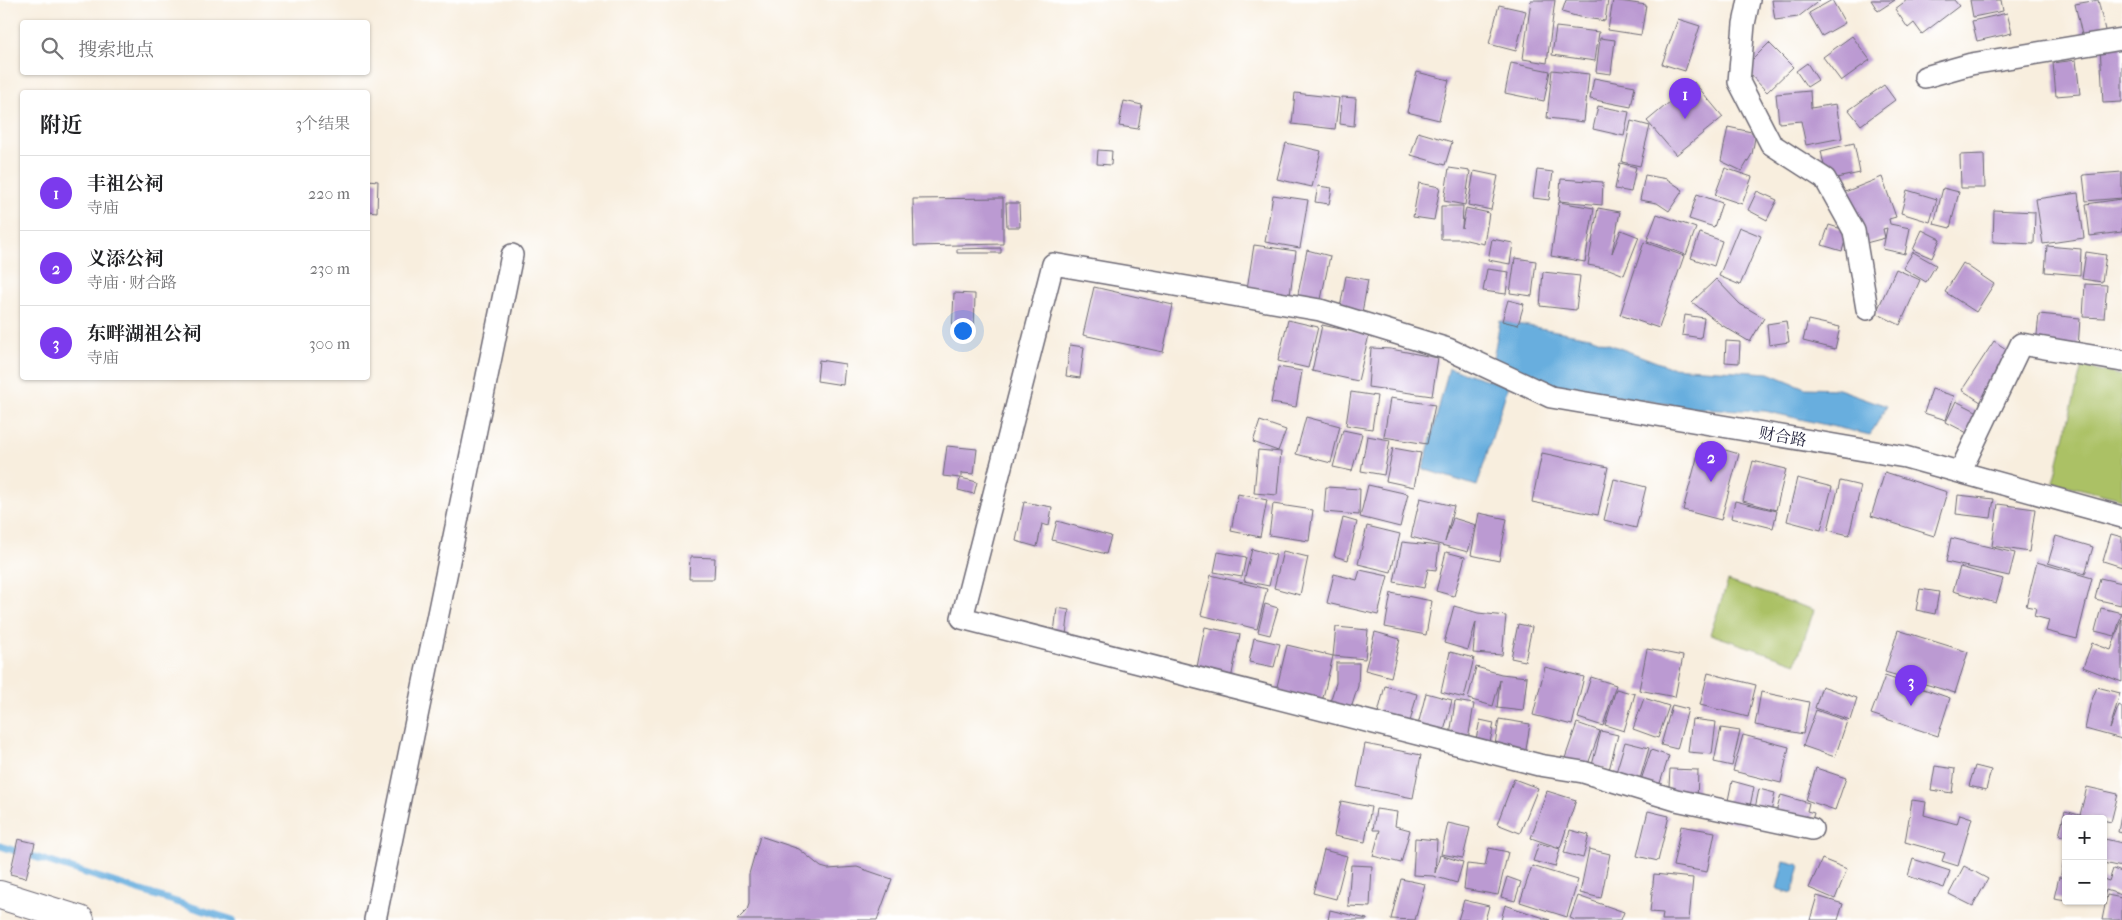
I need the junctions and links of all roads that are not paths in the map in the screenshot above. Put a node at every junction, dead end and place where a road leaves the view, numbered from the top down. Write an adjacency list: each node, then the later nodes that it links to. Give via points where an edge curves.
1 (1749, 0): 5 (street, via 1739,82 1771,144 1825,179 1854,231)
2 (2122, 39): 3 (street, via 1971,64)
3 (1925, 77)
4 (512, 255): 12 (street)
5 (1866, 309)
6 (2122, 361): 7 (street, via 2021,344)
7 (1960, 472): 8 (street, 财合路); 9 (street, 财合路, via 1905,457 1551,397 1448,349 1320,310 1053,264 962,618 1539,765 1583,772 1676,800)
8 (2122, 517)
9 (1812, 829)
10 (0, 896): 11 (main road)
11 (80, 920)
12 (375, 920)

